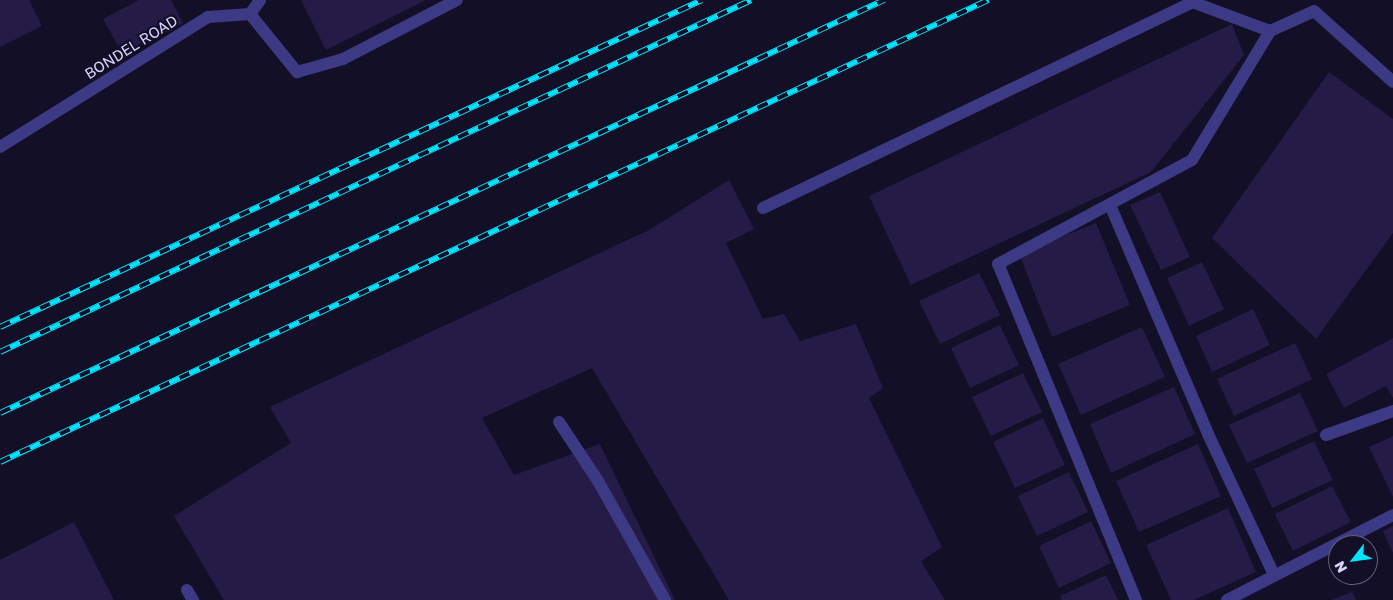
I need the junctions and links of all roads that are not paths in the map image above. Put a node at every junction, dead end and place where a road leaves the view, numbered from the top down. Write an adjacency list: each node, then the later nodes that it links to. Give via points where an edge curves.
1 (260, 0): 3 (street)
2 (457, 0): 3 (street, via 343,58 297,72)
3 (250, 14): 6 (street, BONDEL ROAD, via 208,17)
4 (1270, 31): 5 (street, via 1314,11); 7 (street, via 1192,160); 8 (street, via 1192,2)
5 (1393, 82)
6 (0, 147)
7 (1110, 206): 13 (street, via 1208,434); 15 (street, via 998,264)
8 (762, 208)
9 (1393, 411): 11 (street)
10 (559, 422): 14 (street, via 598,482)
11 (1326, 435)
12 (1393, 515): 13 (street)
13 (1274, 575): 16 (street)
14 (664, 600)
15 (1136, 600)
16 (1227, 600)

